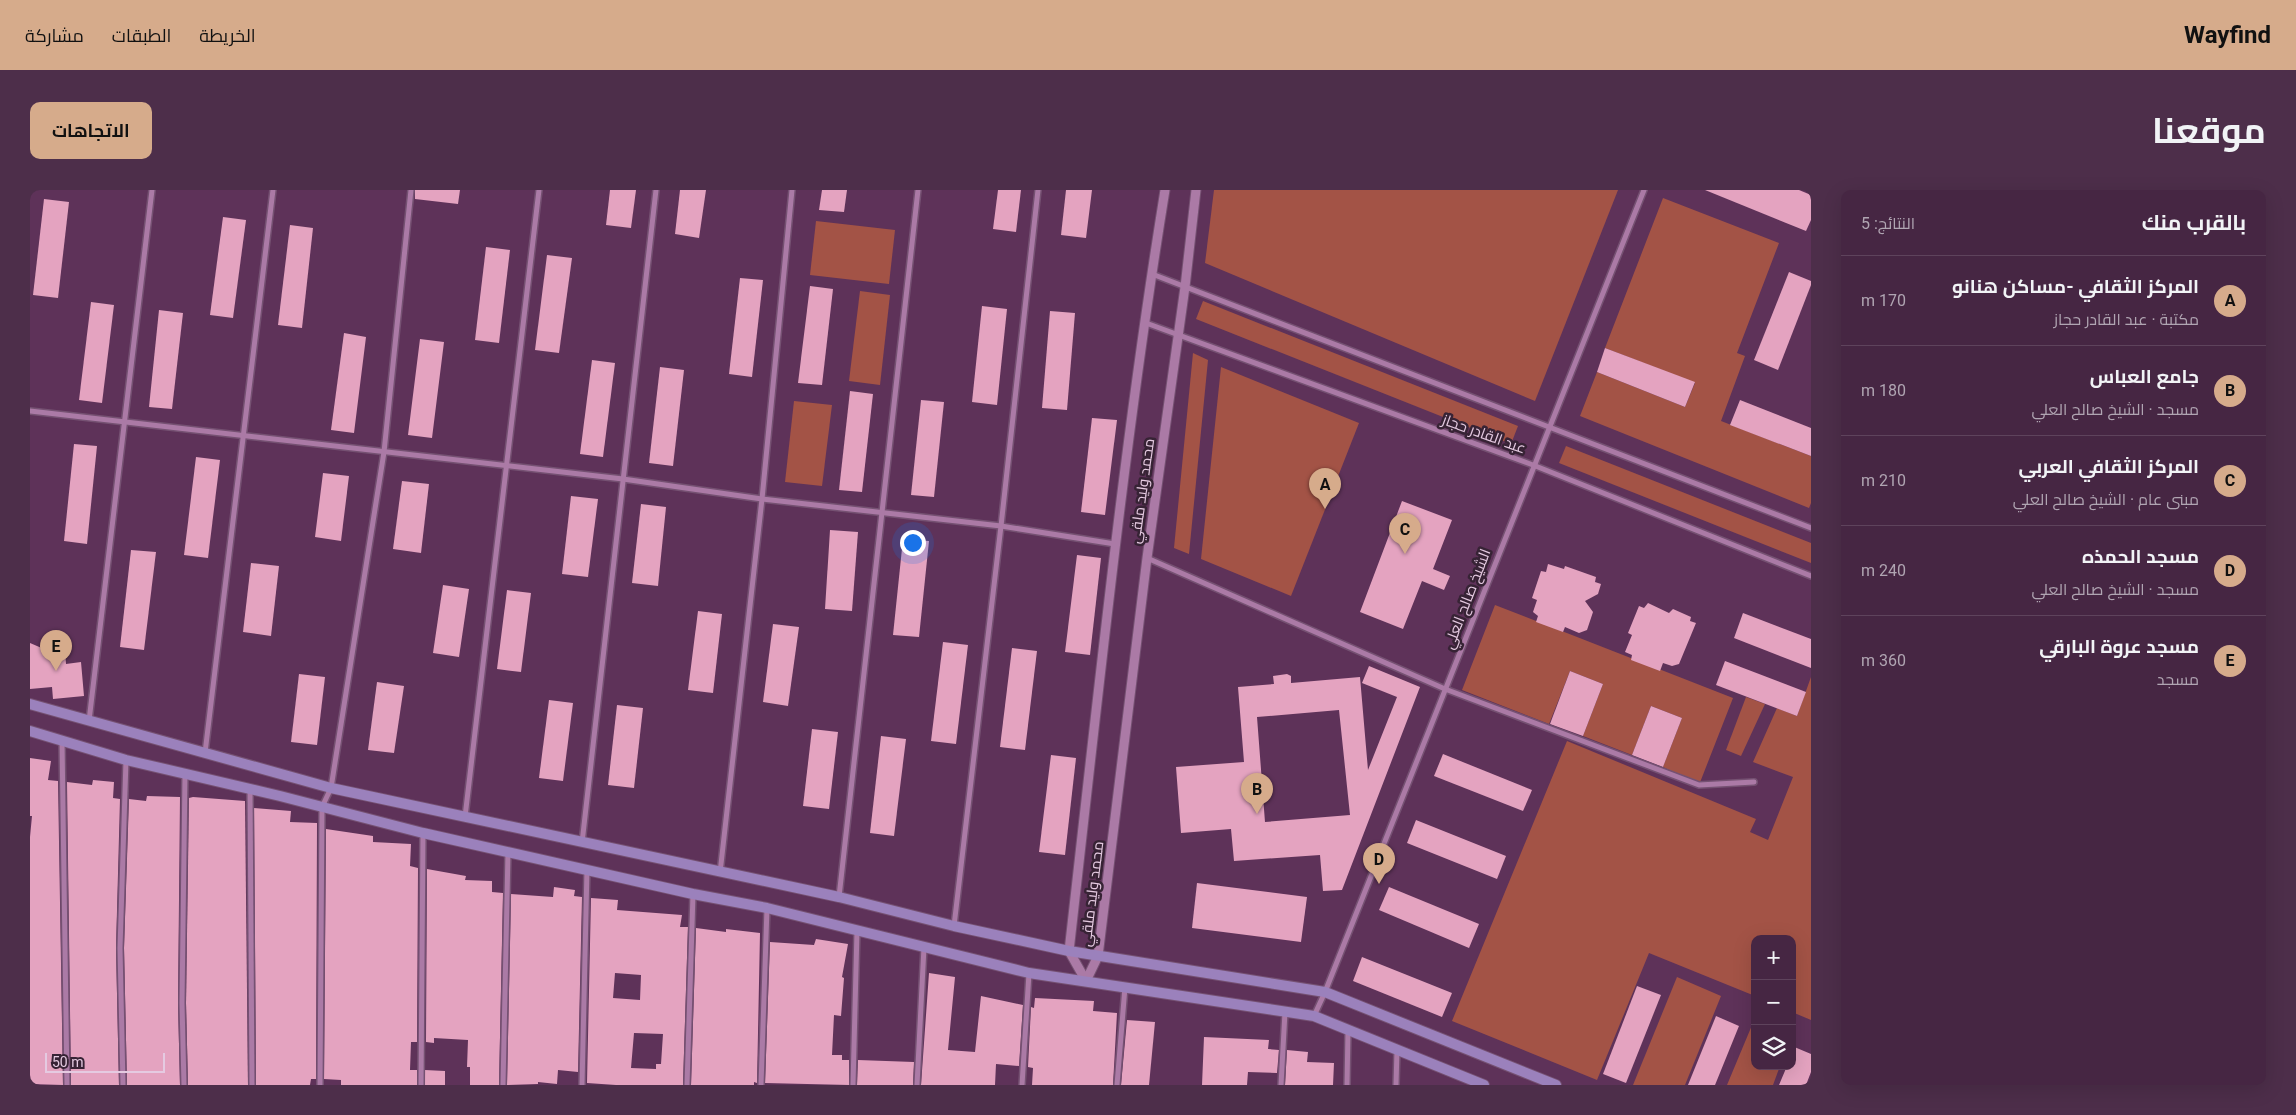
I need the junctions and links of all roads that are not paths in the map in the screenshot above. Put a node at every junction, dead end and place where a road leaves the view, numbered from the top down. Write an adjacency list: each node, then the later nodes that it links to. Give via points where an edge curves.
1 (152, 190): 17 (street)
2 (273, 190): 19 (street)
3 (411, 190): 20 (street)
4 (539, 190): 22 (street)
5 (656, 190): 23 (street)
6 (792, 190): 24 (street)
7 (918, 190): 25 (street)
8 (1038, 190): 26 (street)
9 (1165, 190): 12 (street, محمد وليد ملقي)
10 (1196, 190): 13 (street, محمد وليد ملقي)
11 (1644, 190): 18 (street, الشيخ صالح العلي)
12 (1152, 274): 13 (street, عبد القادر حجاز); 14 (street, محمد وليد ملقي)
13 (1185, 287): 15 (street, محمد وليد ملقي); 18 (street, عبد القادر حجاز)
14 (1146, 323): 15 (street, عبد القادر حجاز); 28 (street, محمد وليد ملقي)
15 (1178, 334): 21 (street, عبد القادر حجاز); 29 (street, محمد وليد ملقي)
16 (30, 411): 17 (street)
17 (125, 422): 19 (street); 33 (street)
18 (1548, 428): 21 (street, الشيخ صالح العلي); 27 (street, عبد القادر حجاز)
19 (244, 436): 20 (street); 36 (street)
20 (384, 452): 22 (street); 40 (street)
21 (1533, 465): 30 (street, عبد القادر حجاز); 31 (street, الشيخ صالح العلي)
22 (506, 466): 23 (street); 43 (street)
23 (624, 479): 24 (street); 45 (street)
24 (762, 499): 25 (street); 48 (street)
25 (883, 513): 26 (street); 50 (street)
26 (1001, 526): 28 (street); 52 (street)
27 (1811, 528)
28 (1115, 544): 55 (street, محمد وليد ملقي)
29 (1147, 558): 31 (street); 56 (street, محمد وليد ملقي)
30 (1811, 576)
31 (1445, 688): 39 (street, via 1699,785); 60 (street, الشيخ صالح العلي)
32 (30, 704): 33 (main road)
33 (89, 722): 36 (main road)
34 (30, 731): 35 (main road)
35 (62, 741): 37 (main road); 66 (street)
36 (204, 754): 40 (main road)
37 (126, 760): 38 (main road); 67 (street, via 120,948)
38 (185, 774): 41 (main road); 68 (street)
39 (1754, 782)
40 (331, 788): 42 (street); 43 (main road)
41 (250, 790): 42 (main road); 69 (street)
42 (322, 806): 44 (main road); 70 (street)
43 (465, 817): 45 (main road)
44 (423, 833): 46 (main road); 71 (street)
45 (582, 843): 48 (main road)
46 (508, 852): 47 (main road); 72 (street)
47 (587, 868): 49 (main road); 73 (street)
48 (720, 873): 50 (main road)
49 (693, 894): 51 (main road); 74 (street)
50 (838, 897): 52 (main road)
51 (767, 908): 53 (main road); 75 (street)
52 (954, 926): 55 (main road)
53 (857, 931): 54 (main road); 76 (street)
54 (924, 947): 57 (main road); 77 (street)
55 (1069, 951): 56 (main road); 58 (street, محمد وليد ملقي)
56 (1098, 956): 58 (street, محمد وليد ملقي); 60 (main road)
57 (1029, 973): 58 (main road); 78 (street)
58 (1086, 981): 59 (main road)
59 (1125, 986): 61 (main road); 79 (street)
60 (1325, 992): 62 (street, الشيخ صالح العلي); 84 (main road)
61 (1285, 1011): 62 (main road); 80 (street)
62 (1314, 1016): 63 (main road)
63 (1348, 1030): 64 (main road); 81 (street)
64 (1397, 1050): 65 (main road); 82 (street)
65 (1468, 1082): 83 (main road)
66 (67, 1085)
67 (123, 1085)
68 (184, 1085)
69 (252, 1085)
70 (320, 1085)
71 (421, 1085)
72 (503, 1085)
73 (582, 1085)
74 (687, 1085)
75 (761, 1085)
76 (853, 1085)
77 (917, 1085)
78 (1022, 1085)
79 (1117, 1085)
80 (1281, 1085)
81 (1347, 1085)
82 (1396, 1085)
83 (1484, 1085)
84 (1556, 1085)

